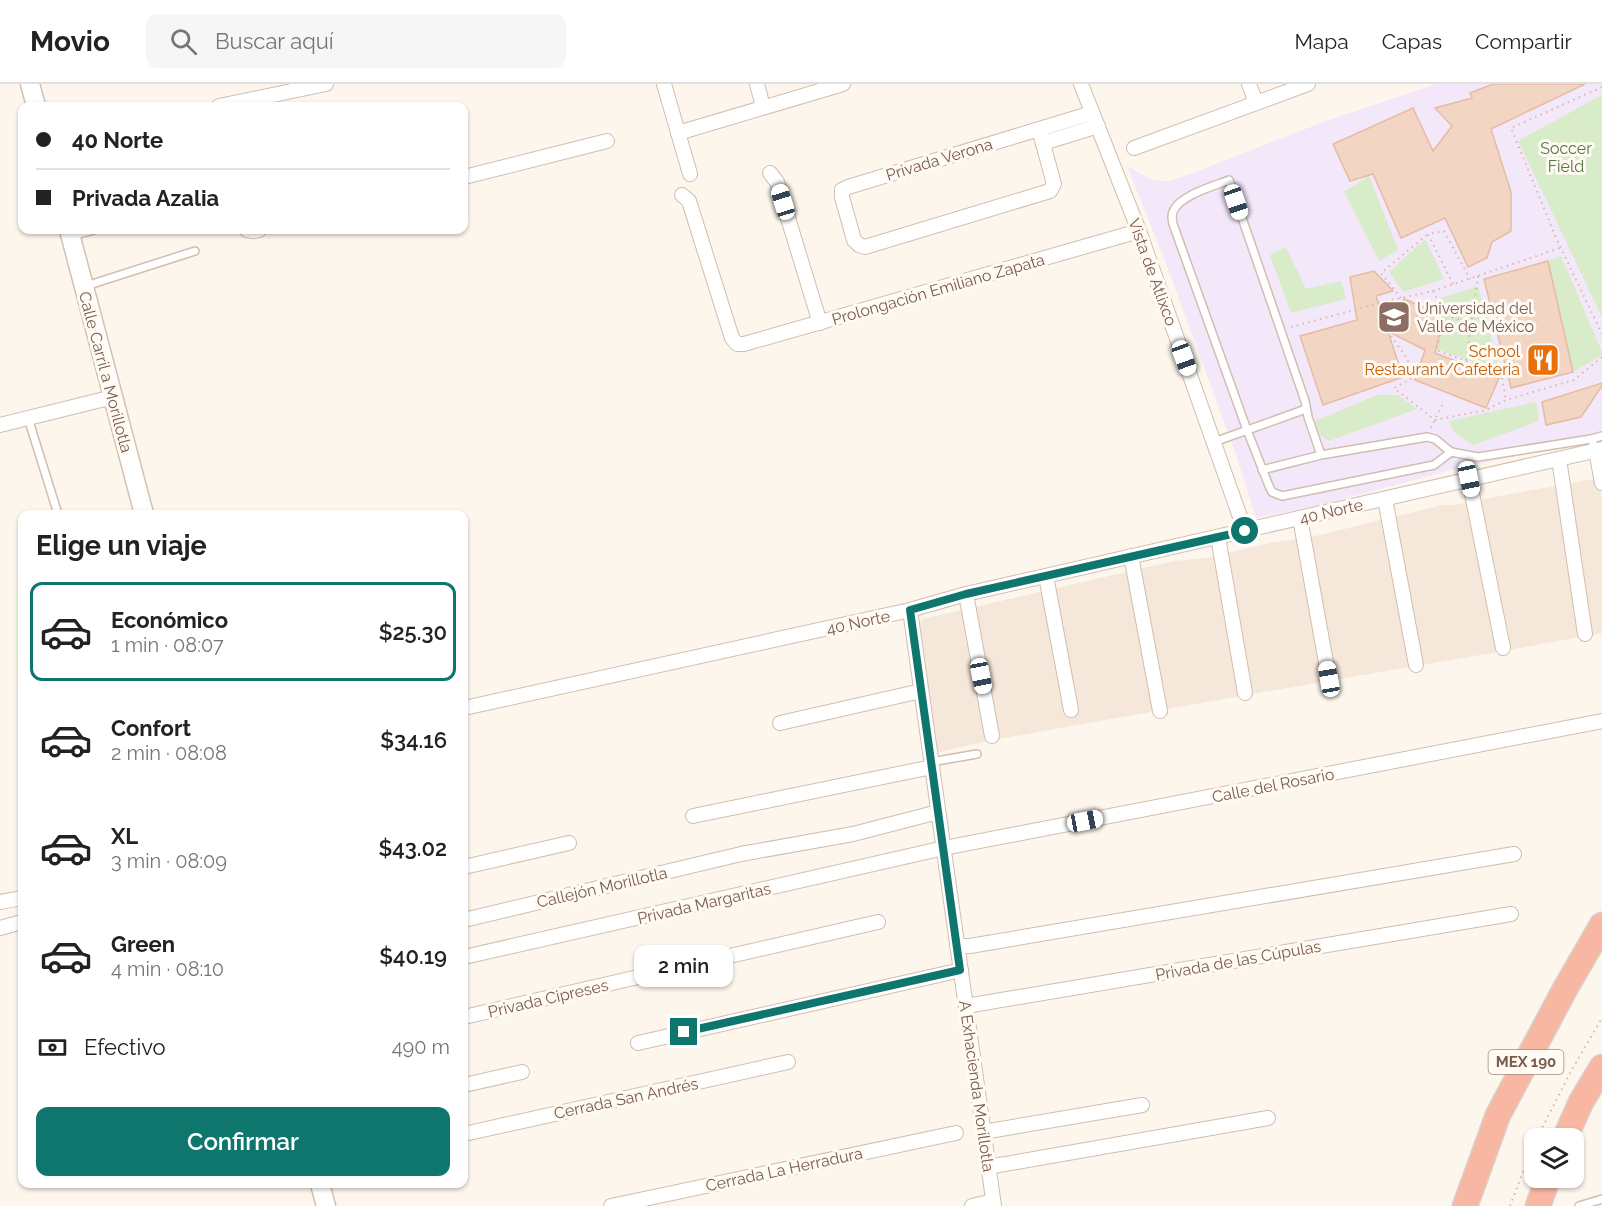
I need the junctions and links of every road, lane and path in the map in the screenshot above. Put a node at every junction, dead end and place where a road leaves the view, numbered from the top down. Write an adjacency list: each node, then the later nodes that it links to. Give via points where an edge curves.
1 (30, 84): 10 (street)
2 (326, 84): 11 (street)
3 (664, 84): 15 (street)
4 (757, 84): 13 (street)
5 (843, 84): 13 (street)
6 (1081, 84): 14 (street, Vista de Atlixco)
7 (1249, 84): 12 (street)
8 (1308, 84): 12 (street)
9 (1602, 87): 26 (path, via 1511,128)
10 (35, 102)
11 (238, 102)
12 (1256, 103): 18 (street)
13 (763, 107): 15 (street)
14 (1095, 120): 16 (street, Privada Verona); 23 (street, Vista de Atlixco)
15 (678, 133): 20 (street)
16 (1041, 136): 16 (street, Privada Verona, via 842,190 854,240 865,247 1050,191 1054,184)
17 (607, 141): 21 (street)
18 (1134, 148)
19 (770, 173): 37 (street, via 777,182)
20 (690, 174)
21 (468, 176)
22 (682, 195): 37 (street, Prolongación Emiliano Zapata, via 689,201 736,344)
23 (1139, 231): 37 (street, Prolongación Emiliano Zapata); 52 (street, Vista de Atlixco)
24 (70, 234): 31 (street, Calle Carril a Morillotla)
25 (1428, 234): 29 (path, via 1444,231); 30 (path); 33 (path, via 1381,273)
26 (1560, 248): 28 (path); 39 (path)
27 (195, 251): 31 (lane)
28 (1478, 276): 29 (path); 36 (path)
29 (1470, 279): 30 (path)
30 (1453, 284): 32 (path)
31 (84, 287): 42 (street, Calle Carril a Morillotla)
32 (1433, 291): 33 (path); 35 (path)
33 (1401, 298): 34 (path)
34 (1387, 301): 38 (path); 47 (path, via 1389,333 1408,360 1411,379 1394,388)
35 (1446, 316): 36 (path); 41 (path, via 1436,350)
36 (1471, 322): 41 (path)
37 (820, 323)
38 (1281, 330): 45 (lane); 49 (lane, via 1229,180 1200,190 1177,205 1172,212 1173,224)
39 (1602, 334)
40 (1602, 357): 43 (path, via 1574,380)
41 (1466, 361): 43 (path, via 1501,374)
42 (113, 397): 46 (street); 62 (street, Calle Carril a Morillotla)
43 (1506, 400): 47 (path, via 1486,410)
44 (1444, 401): 47 (path)
45 (1306, 409): 49 (lane); 55 (lane)
46 (28, 418): 48 (street); 61 (lane)
47 (1435, 420): 51 (path)
48 (0, 425)
49 (1246, 430): 52 (lane); 57 (lane)
50 (1602, 436): 53 (lane)
51 (1427, 437): 54 (lane); 55 (lane)
52 (1214, 442): 64 (street, Vista de Atlixco)
53 (1596, 446): 54 (lane, via 1478,457); 56 (street, 40 Norte); 59 (street)
54 (1450, 452): 57 (lane, via 1434,465 1282,496 1272,492)
55 (1321, 454): 57 (lane)
56 (1559, 459): 58 (street, 40 Norte); 70 (street)
57 (1262, 470)
58 (1469, 479): 60 (street, 40 Norte); 71 (street)
59 (1602, 483)
60 (1385, 499): 63 (street, 40 Norte); 72 (street)
61 (57, 510)
62 (143, 510)
63 (1300, 518): 64 (street, 40 Norte); 73 (street)
64 (1245, 531): 65 (street, 40 Norte)
65 (1218, 537): 66 (street, 40 Norte); 75 (street)
66 (1131, 556): 67 (street, 40 Norte); 78 (street)
67 (1046, 576): 68 (street, 40 Norte); 77 (street)
68 (966, 594): 69 (street, 40 Norte); 81 (street)
69 (910, 610): 74 (street, A Exhacienda Morillotla); 76 (street, 40 Norte)
70 (1586, 634)
71 (1503, 648)
72 (1416, 665)
73 (1329, 679)
74 (921, 690): 80 (street); 83 (street, A Exhacienda Morillotla)
75 (1245, 693)
76 (468, 707)
77 (1071, 710)
78 (1160, 711)
79 (1602, 721): 87 (street, Calle del Rosario)
80 (780, 723)
81 (992, 736)
82 (977, 754): 83 (lane)
83 (932, 765): 84 (street, A Exhacienda Morillotla); 85 (street)
84 (938, 812): 87 (street, A Exhacienda Morillotla); 93 (street, Callejón Morillotla)
85 (693, 816)
86 (568, 843): 89 (street)
87 (944, 848): 98 (street, A Exhacienda Morillotla); 99 (street, Privada Margaritas)
88 (1514, 854): 98 (street)
89 (468, 866)
90 (18, 899): 91 (street)
91 (0, 902)
92 (1511, 914): 101 (street, Privada de las Cúpulas)
93 (468, 919)
94 (878, 922): 102 (street, Privada Cipreses)
95 (18, 923): 97 (street)
96 (1602, 925): 126 (highway, MEX 190, via 1498,1115)
97 (0, 928)
98 (957, 946): 100 (street, A Exhacienda Morillotla)
99 (468, 956)
100 (960, 970): 101 (street, A Exhacienda Morillotla); 104 (street)
101 (966, 1006): 113 (street, A Exhacienda Morillotla)
102 (468, 1016)
103 (1602, 1018): 111 (path)
104 (638, 1043)
105 (788, 1062): 114 (street, Cerrada San Andrés)
106 (1602, 1067): 112 (highway)
107 (522, 1072): 108 (street)
108 (468, 1084)
109 (1142, 1106): 113 (street)
110 (1268, 1118): 116 (street)
111 (1542, 1128)
112 (1569, 1128)
113 (983, 1132): 116 (street, A Exhacienda Morillotla)
114 (468, 1133)
115 (956, 1133): 124 (street, Cerrada La Herradura)
116 (988, 1167): 122 (street, A Exhacienda Morillotla)
117 (1524, 1169): 127 (path)
118 (321, 1188): 123 (street)
119 (1546, 1188): 128 (highway)
120 (1550, 1188): 129 (street)
121 (1602, 1199): 130 (lane)
122 (993, 1204): 125 (street)
123 (326, 1206)
124 (611, 1206)
125 (972, 1206)
126 (1465, 1206)
127 (1510, 1206)
128 (1538, 1206)
129 (1551, 1206)
130 (1579, 1206)

